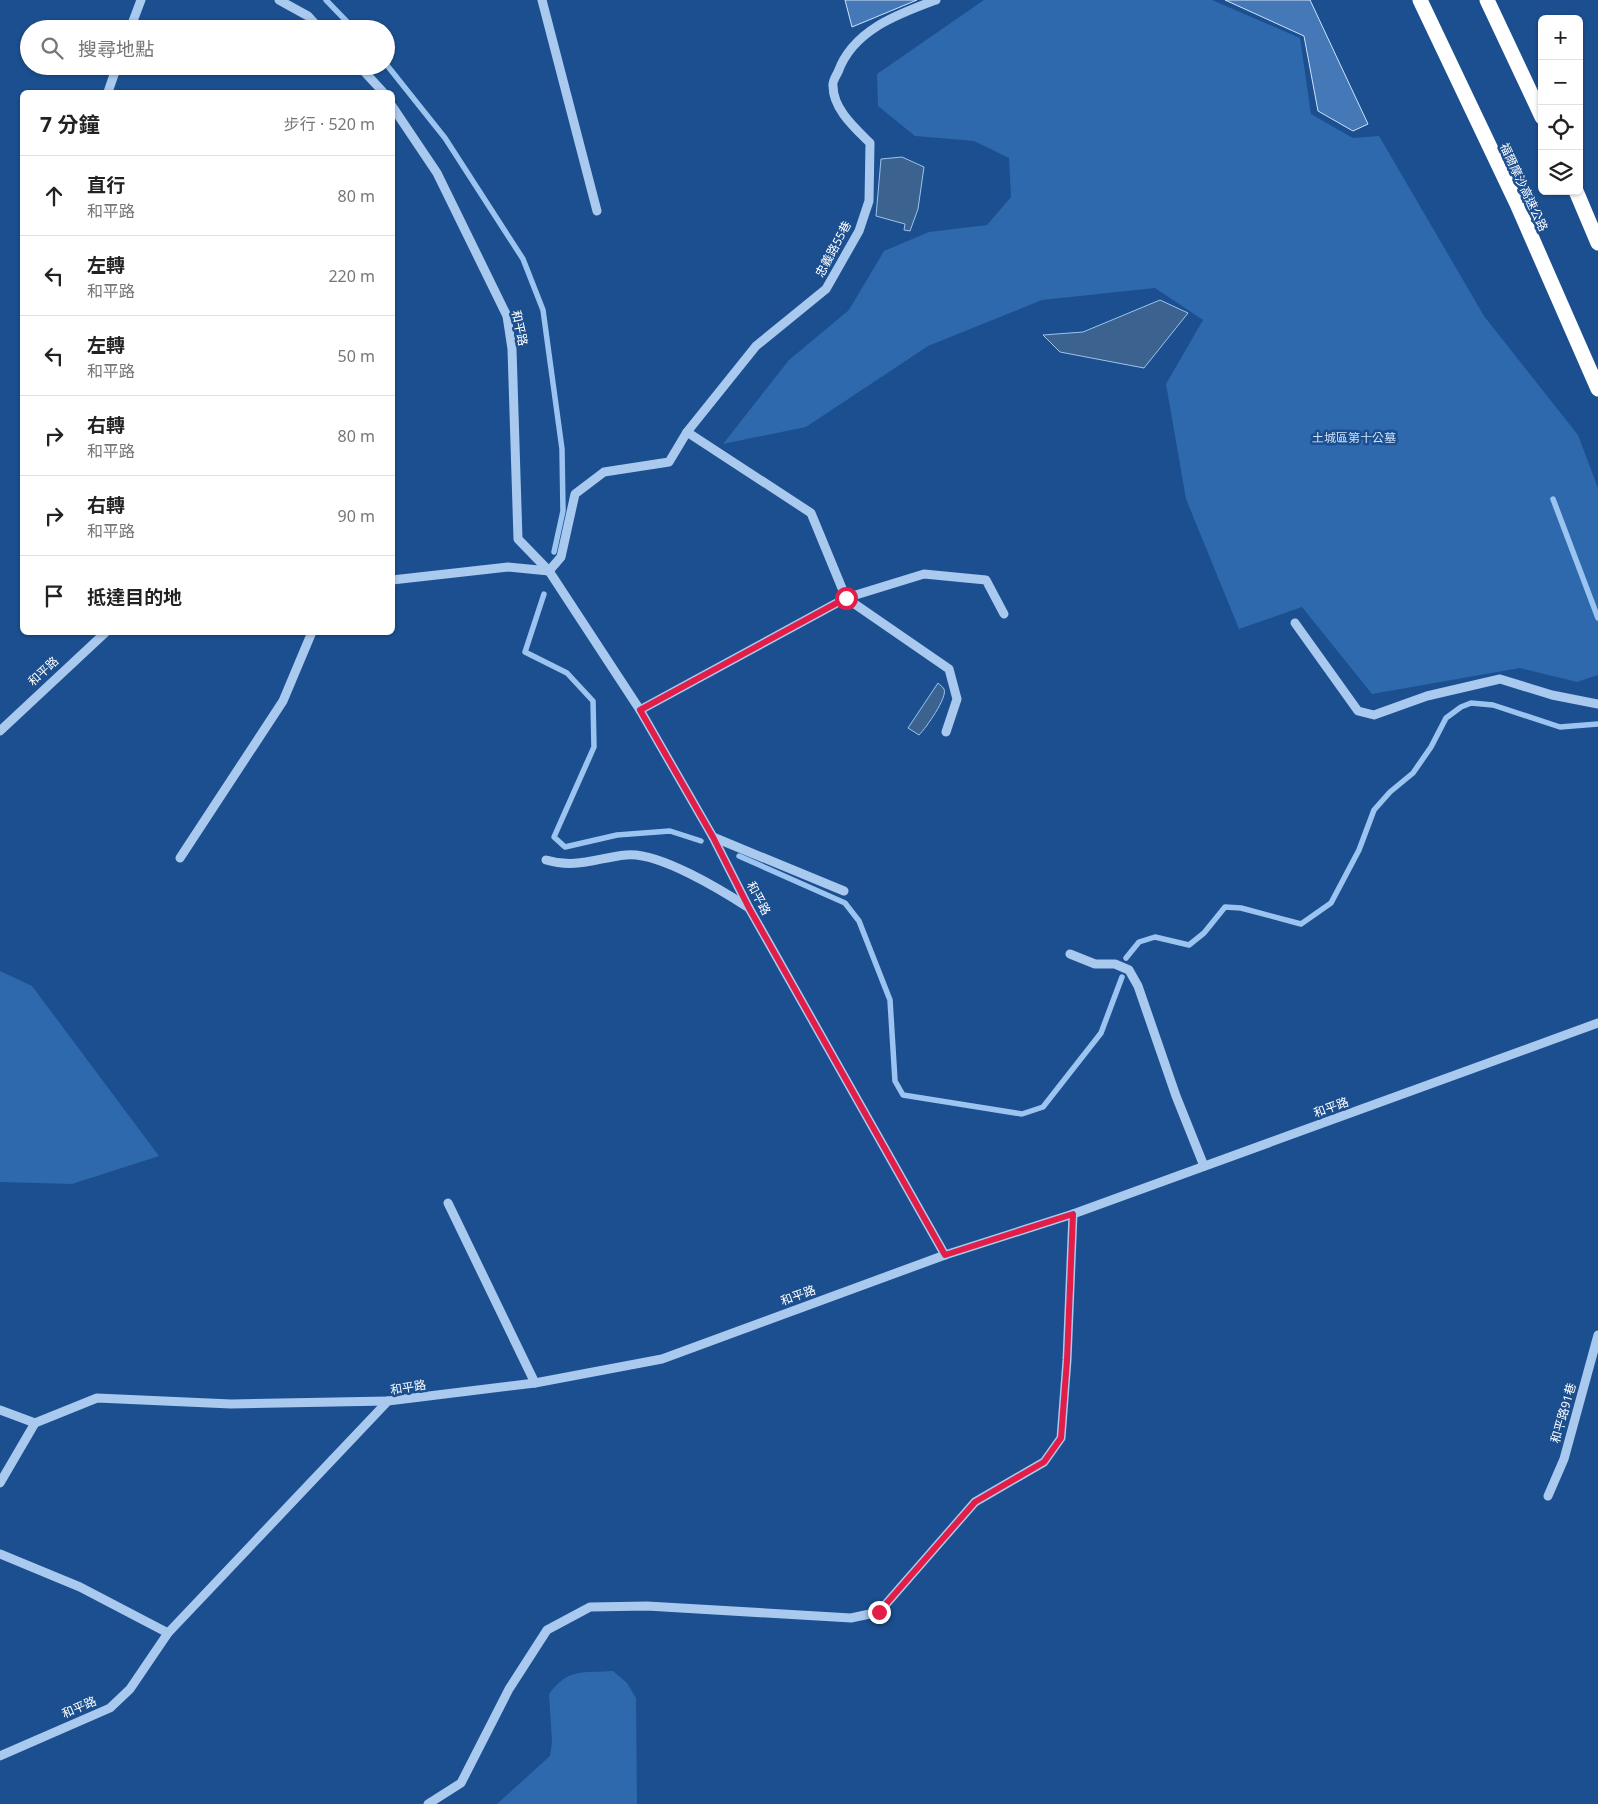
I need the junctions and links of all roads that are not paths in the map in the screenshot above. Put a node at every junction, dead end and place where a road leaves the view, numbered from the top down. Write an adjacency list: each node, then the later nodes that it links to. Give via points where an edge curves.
1 (141, 0): 7 (street)
2 (279, 0): 8 (street)
3 (542, 0): 16 (street)
4 (936, 0): 19 (street, 忠義路55巷, via 877,25 844,55 832,86 839,106 851,124 870,143 871,153 869,201 859,231 826,289 756,346)
5 (1420, 0): 18 (highway, 福爾摩沙高速公路, via 1517,204)
6 (1488, 0): 13 (highway)
7 (133, 20)
8 (312, 20)
9 (114, 75): 11 (street)
10 (367, 75): 12 (street)
11 (109, 90)
12 (381, 90)
13 (1538, 108)
14 (395, 110): 20 (street, 和平路, via 437,173 507,316 512,349 518,539)
15 (1578, 195): 17 (highway)
16 (597, 211)
17 (1598, 243)
18 (1598, 389)
19 (687, 432): 20 (street, 忠義路55巷, via 669,462 604,472 575,494 561,557); 22 (street, via 812,513)
20 (549, 571): 21 (street, via 508,566); 28 (street, 和平路)
21 (395, 580)
22 (846, 598): 23 (street, via 933,574 986,580); 28 (street); 30 (street, via 948,669 957,699)
23 (1004, 614)
24 (1295, 623): 27 (street, via 1358,711 1374,715 1427,696 1500,679 1552,695)
25 (103, 635): 29 (street, 和平路)
26 (311, 635): 32 (street, via 283,701)
27 (1598, 704)
28 (640, 710): 31 (street, 和平路)
29 (0, 731)
30 (946, 732)
31 (713, 837): 34 (street); 35 (street, 和平路)
32 (180, 858)
33 (546, 860): 35 (street, via 564,865 628,854 657,860 711,885)
34 (844, 891)
35 (749, 908): 41 (street, 和平路)
36 (1070, 954): 38 (street, via 1095,964 1115,964 1129,970 1138,986)
37 (1598, 1023): 38 (street, 和平路)
38 (1204, 1166): 40 (street, 和平路)
39 (448, 1204): 43 (street)
40 (1073, 1214): 41 (street, 和平路); 52 (street, via 1061,1438 1044,1462 975,1502 879,1612 851,1618 647,1606 590,1607 547,1630 509,1689 461,1783)
41 (945, 1255): 43 (street, 和平路, via 662,1359)
42 (1598, 1335): 48 (street, 和平路91巷, via 1564,1459)
43 (535, 1382): 44 (street, 和平路)
44 (388, 1401): 46 (street, via 231,1404 97,1398); 50 (street, 和平路)
45 (0, 1410): 46 (street)
46 (35, 1423): 47 (street)
47 (0, 1483)
48 (1548, 1496)
49 (0, 1554): 50 (street, via 80,1587)
50 (168, 1633): 51 (street, 和平路, via 130,1689 110,1708)
51 (0, 1756)
52 (428, 1804)

